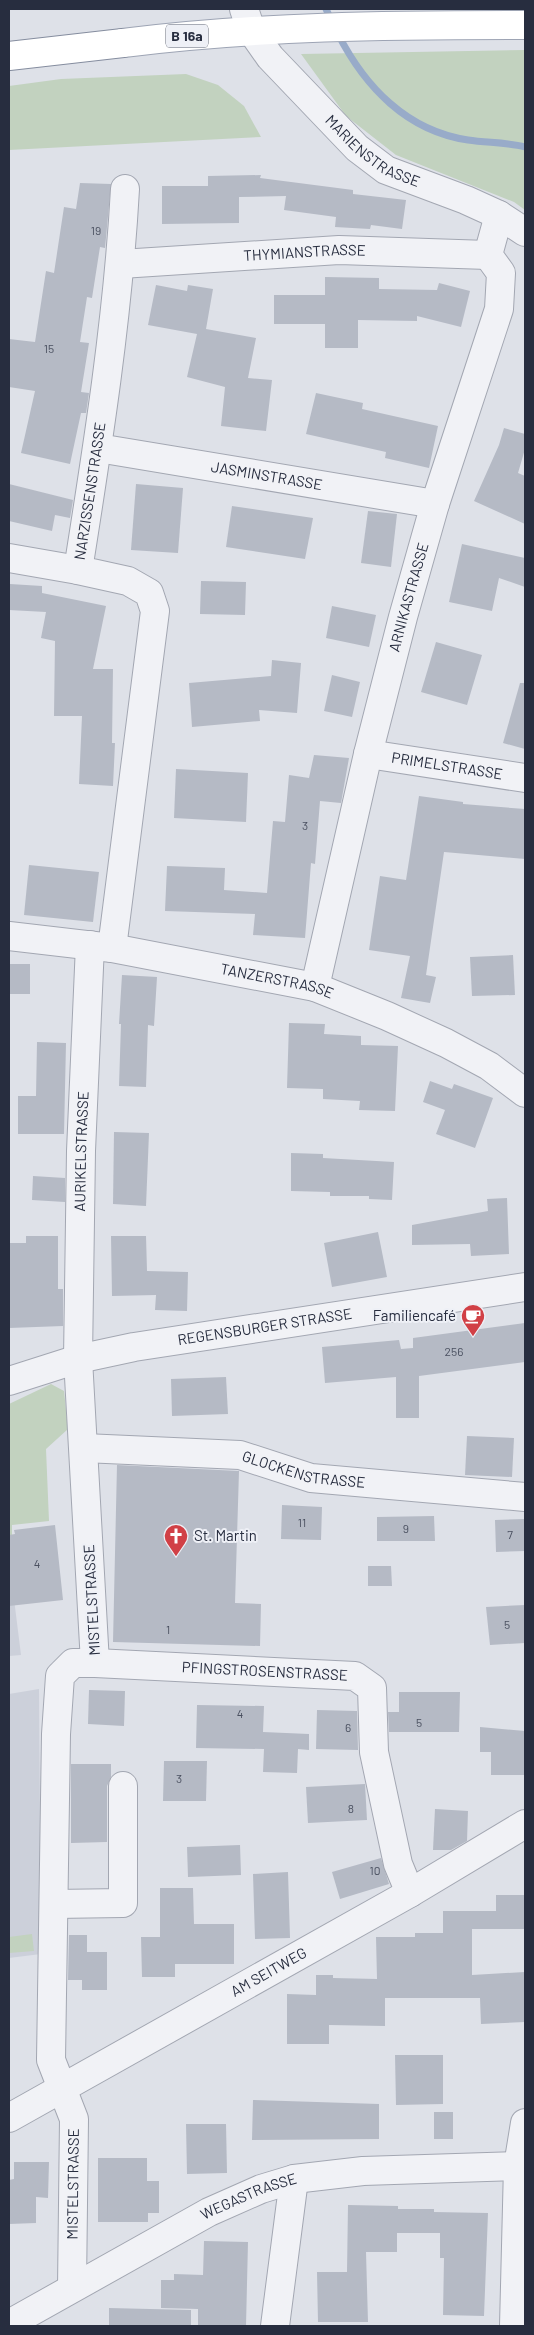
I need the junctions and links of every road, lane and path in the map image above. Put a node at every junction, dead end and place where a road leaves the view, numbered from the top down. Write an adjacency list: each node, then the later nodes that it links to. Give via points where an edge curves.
1 (248, 19): 2 (main road, B 16a, via 295,29 374,25); 3 (main road, B 16a, via 124,43); 7 (street, MARIENSTRASSE, via 270,58 357,148 386,170)
2 (525, 25)
3 (54, 51): 4 (main road, B 16a); 5 (main road, B 16a)
4 (9, 56)
5 (9, 60)
6 (125, 189): 10 (street, NARZISSENSTRASSE)
7 (499, 215): 8 (street, MARIENSTRASSE); 9 (street)
8 (525, 232)
9 (488, 255): 10 (street, THYMIANSTRASSE, via 340,250); 12 (street, ARNIKASTRASSE, via 501,273 499,309)
10 (121, 264): 11 (street, NARZISSENSTRASSE)
11 (98, 448): 12 (street, JASMINSTRASSE); 14 (street, NARZISSENSTRASSE)
12 (435, 504): 15 (street, ARNIKASTRASSE)
13 (9, 558): 14 (street)
14 (78, 570): 18 (street, NARZISSENSTRASSE, via 128,582 149,593 155,611)
15 (368, 754): 16 (street, PRIMELSTRASSE); 19 (street, ARNIKASTRASSE)
16 (525, 778)
17 (9, 936): 18 (street, TANZERSTRASSE)
18 (101, 946): 19 (street, TANZERSTRASSE); 22 (street, AURIKELSTRASSE, via 81,1150)
19 (315, 988): 20 (street, TANZERSTRASSE, via 446,1043 488,1066)
20 (525, 1092)
21 (525, 1287): 22 (street, REGENSBURGER STRASSE, via 134,1347)
22 (78, 1359): 23 (street, REGENSBURGER STRASSE); 24 (street, MISTELSTRASSE)
23 (9, 1380)
24 (84, 1448): 25 (street, GLOCKENSTRASSE, via 240,1455 311,1478); 26 (street, MISTELSTRASSE)
25 (525, 1497)
26 (95, 1663): 29 (street, PFINGSTROSENSTRASSE, via 355,1676 372,1688 374,1752 398,1864); 30 (street, MISTELSTRASSE, via 73,1663 60,1676)
27 (123, 1786): 30 (street, via 123,1903)
28 (525, 1824): 29 (street, AM SEITWEG)
29 (410, 1893): 31 (street, AM SEITWEG)
30 (54, 1904): 31 (street, MISTELSTRASSE, via 51,2060)
31 (63, 2088): 32 (street, AM SEITWEG); 36 (street, MISTELSTRASSE, via 74,2119)
32 (9, 2118)
33 (525, 2123): 34 (street)
34 (518, 2166): 35 (street, WEGASTRASSE, via 363,2171); 39 (street)
35 (294, 2179): 36 (street, WEGASTRASSE, via 261,2189 209,2212); 38 (street)
36 (72, 2288): 37 (street, WEGASTRASSE)
37 (9, 2324)
38 (276, 2326)
39 (514, 2326)

